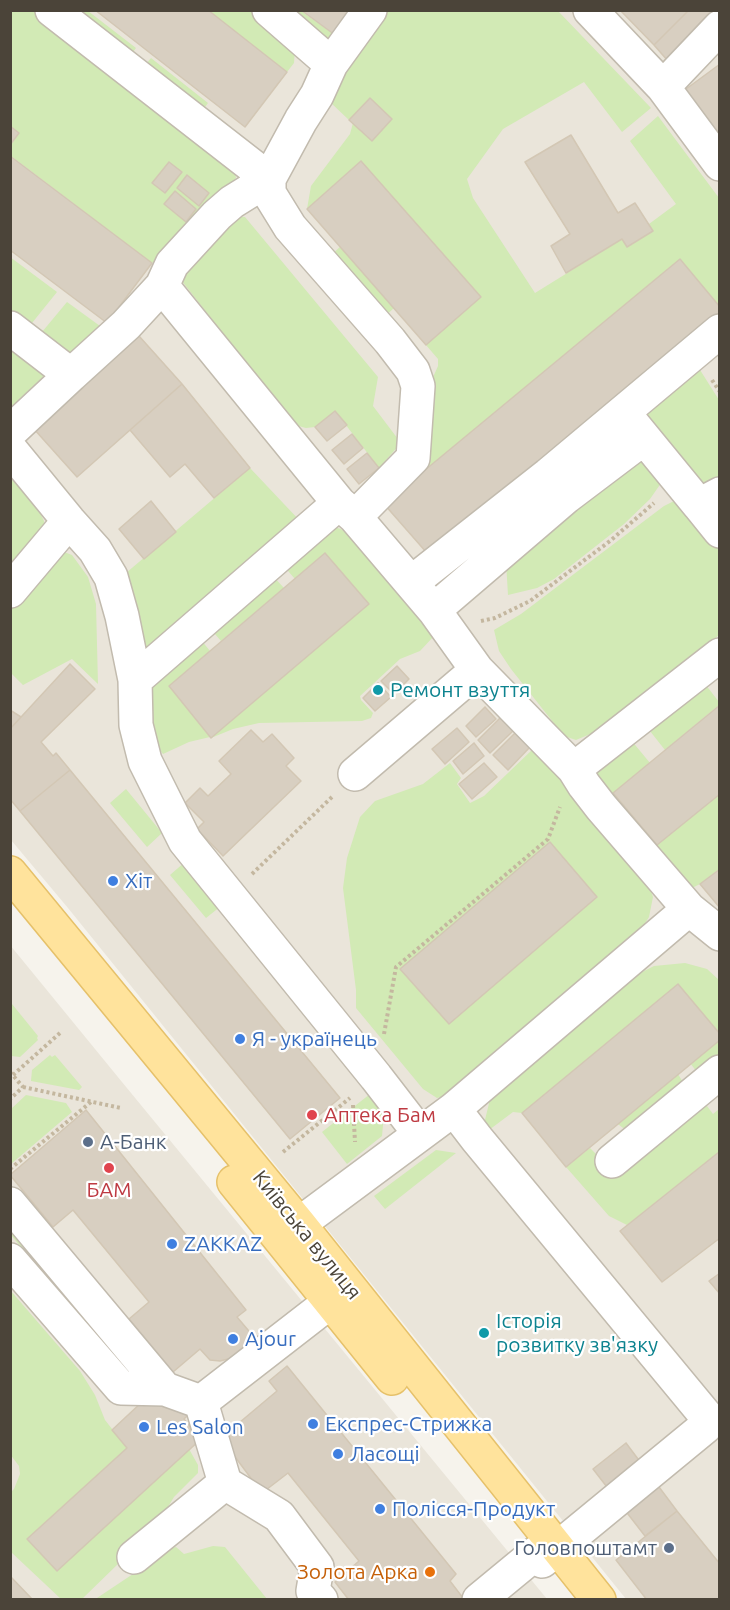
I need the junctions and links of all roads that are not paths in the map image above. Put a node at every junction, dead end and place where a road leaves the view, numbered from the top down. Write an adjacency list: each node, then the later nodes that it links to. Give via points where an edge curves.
1 (52, 10): 9 (lane)
2 (269, 10): 6 (lane)
3 (370, 10): 6 (lane)
4 (590, 10): 7 (lane)
5 (720, 27): 7 (lane)
6 (332, 64): 9 (lane)
7 (663, 87): 8 (lane)
8 (720, 164)
9 (269, 179): 10 (lane, via 217,215 172,264); 19 (lane, via 269,194 290,227 390,340 413,371 418,386 412,458)
10 (162, 286): 13 (lane); 19 (lane)
11 (10, 328): 13 (lane)
12 (720, 331): 14 (lane)
13 (71, 375): 15 (lane)
14 (622, 411): 16 (lane); 22 (lane)
15 (10, 432)
16 (644, 438): 18 (lane, via 678,479); 24 (lane, via 566,497)
17 (10, 449): 20 (lane)
18 (709, 500): 21 (lane)
19 (347, 510): 22 (lane); 27 (lane)
20 (69, 522): 23 (lane); 27 (lane, via 95,550 111,577)
21 (720, 531)
22 (411, 583): 24 (lane)
23 (10, 591)
24 (439, 618): 26 (lane)
25 (720, 655): 28 (lane)
26 (477, 670): 28 (lane); 29 (lane)
27 (135, 680): 36 (lane, via 136,725 145,761 185,841)
28 (574, 769): 32 (lane, via 601,807)
29 (355, 774)
30 (10, 873): 39 (main road, Київська вулиця)
31 (10, 909): 41 (main road, Київська вулиця)
32 (689, 909): 33 (lane); 35 (lane)
33 (720, 934)
34 (720, 1072): 37 (lane)
35 (454, 1109): 36 (lane); 47 (lane, via 707,1417 705,1427)
36 (420, 1134): 39 (lane)
37 (612, 1161)
38 (10, 1204): 42 (lane)
39 (299, 1224): 47 (main road, Київська вулиця)
40 (10, 1260): 43 (lane)
41 (330, 1302): 45 (lane); 47 (main road, Київська вулиця)
42 (109, 1322): 43 (lane); 44 (lane)
43 (83, 1344): 44 (lane, via 121,1388)
44 (165, 1389): 45 (lane)
45 (201, 1402): 46 (lane)
46 (225, 1483): 48 (lane); 49 (lane, via 279,1516 317,1567 313,1591)
47 (545, 1554): 50 (lane); 51 (main road, Київська вулиця); 52 (main road, Київська вулиця)
48 (134, 1557)
49 (321, 1599)
50 (479, 1599)
51 (574, 1599)
52 (599, 1599)

